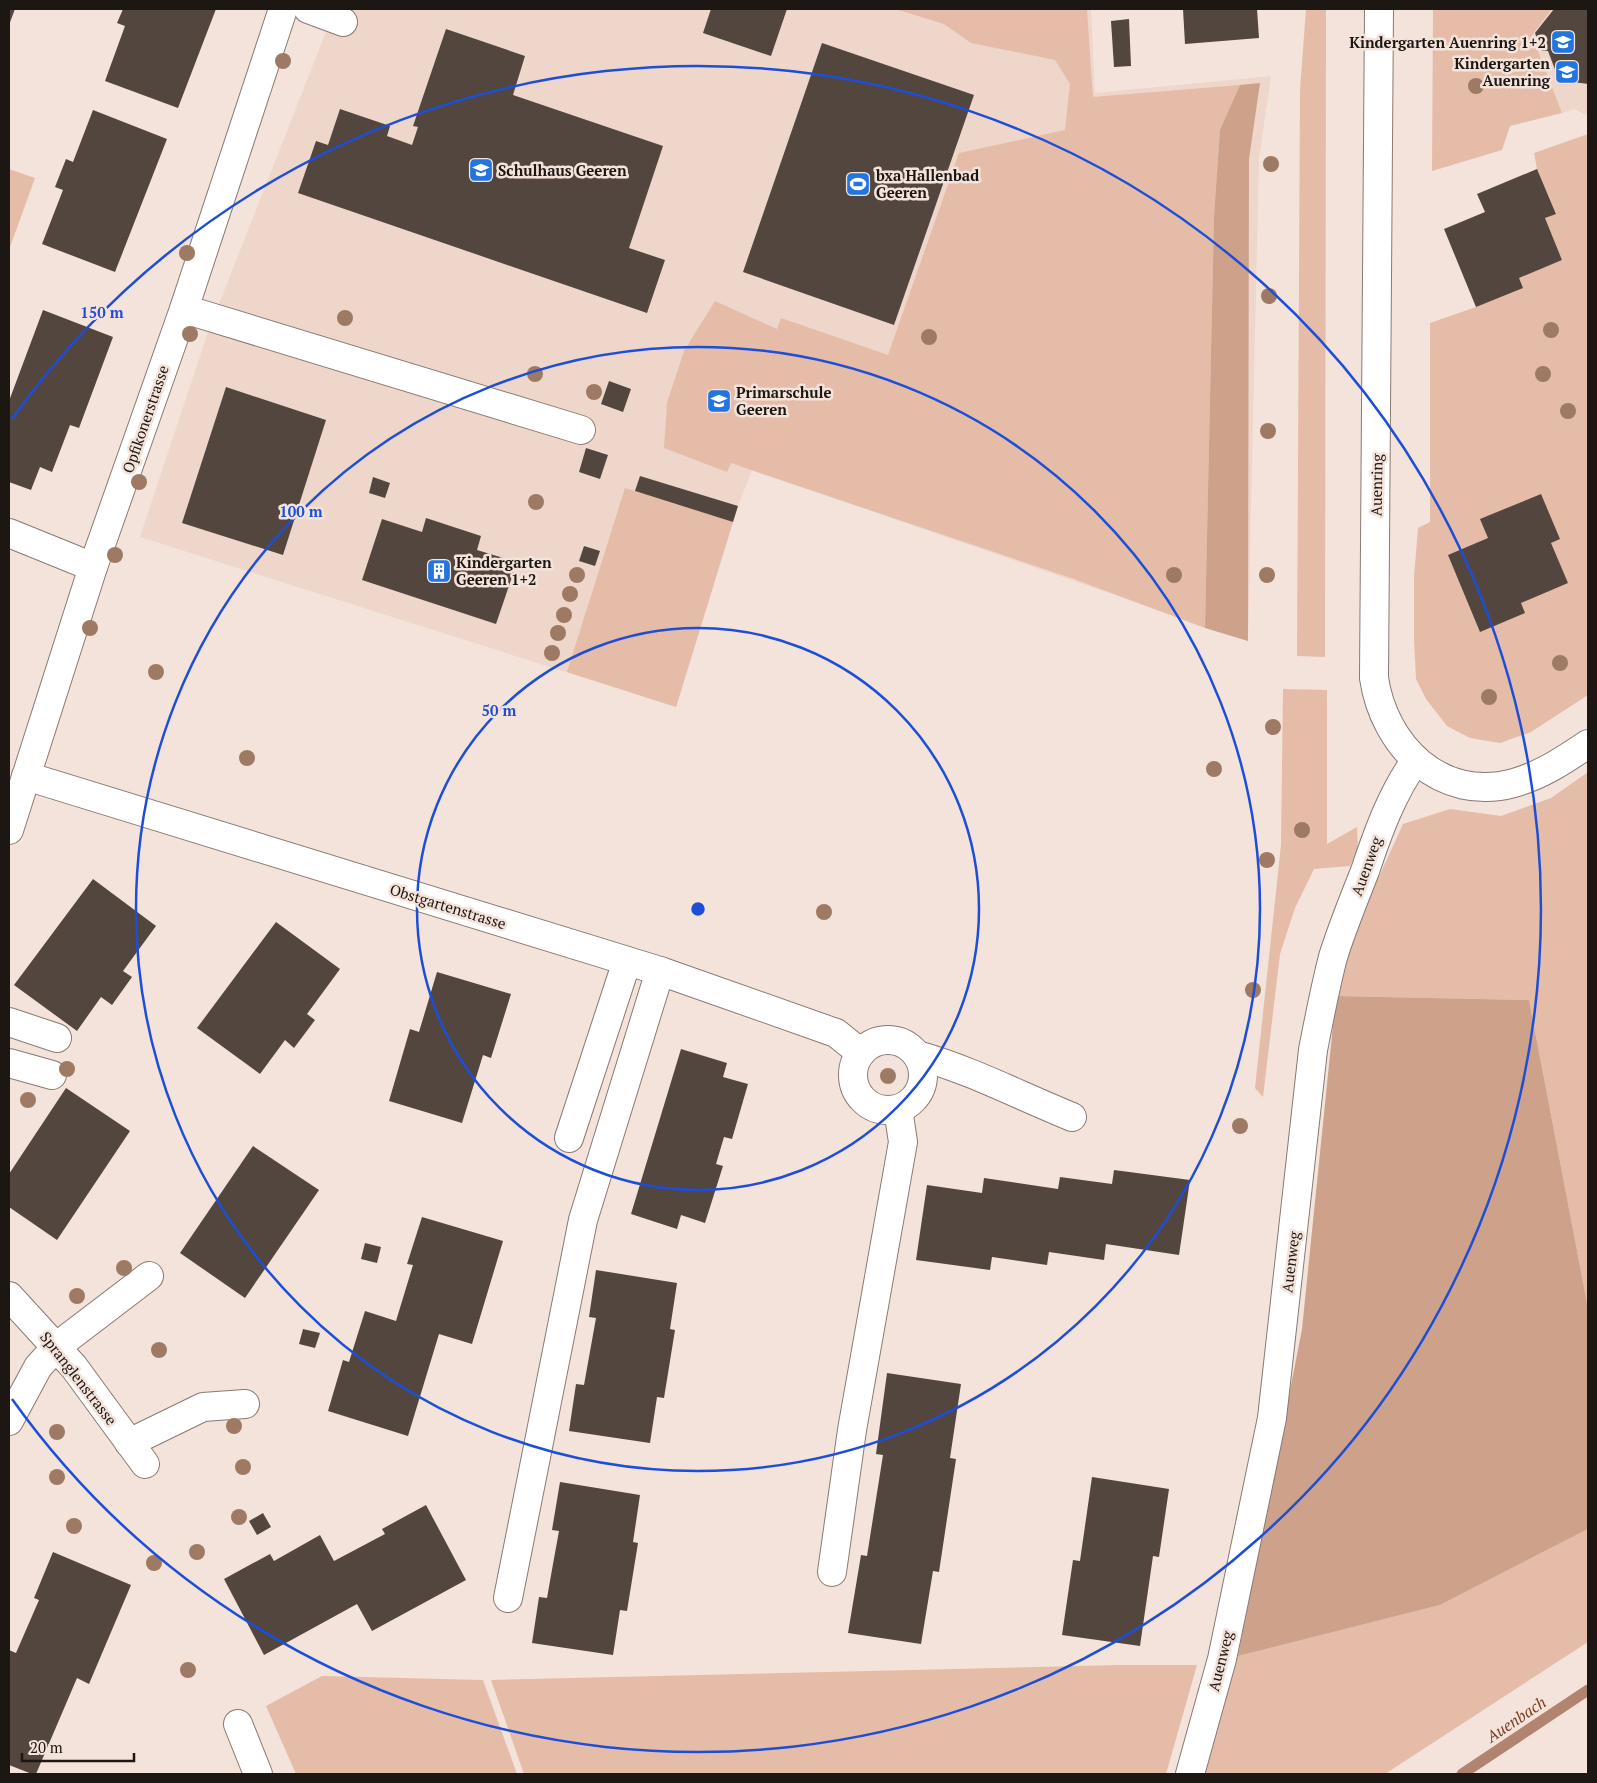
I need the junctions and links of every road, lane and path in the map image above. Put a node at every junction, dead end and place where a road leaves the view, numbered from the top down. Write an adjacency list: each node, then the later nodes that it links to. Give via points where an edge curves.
1 (283, 9): 5 (street, Opfikonerstrasse)
2 (308, 9): 4 (street)
3 (1379, 9): 10 (street, Auenring, via 1374,678 1377,696 1390,728 1401,746)
4 (343, 22)
5 (184, 309): 6 (street); 8 (street, Opfikonerstrasse)
6 (581, 430)
7 (9, 533): 8 (street)
8 (93, 567): 11 (street, Opfikonerstrasse)
9 (1588, 744): 10 (street, Auenring, via 1539,774 1485,787 1446,779)
10 (1416, 760): 35 (street, Auenweg, via 1391,802 1334,955 1322,1001 1313,1050 1272,1418 1222,1659)
11 (26, 776): 12 (street, Opfikonerstrasse); 13 (street, Obstgartenstrasse)
12 (9, 830)
13 (627, 961): 14 (street, Obstgartenstrasse); 23 (street)
14 (660, 972): 17 (street, Obstgartenstrasse, via 836,1033); 32 (street, via 583,1220)
15 (9, 1022): 16 (street)
16 (57, 1038)
17 (861, 1053): 19 (street, via 875,1043 893,1040 910,1048); 21 (street, via 854,1073 858,1094 874,1108)
18 (9, 1062): 20 (street)
19 (920, 1065): 21 (street, via 918,1095); 22 (street, via 985,1078 1012,1093)
20 (52, 1075)
21 (898, 1109): 31 (street, via 903,1142 852,1430)
22 (1072, 1117)
23 (569, 1138)
24 (149, 1276): 26 (street)
25 (9, 1296): 26 (street, Spranglenstrasse)
26 (56, 1347): 28 (street, via 38,1366); 29 (street, Spranglenstrasse)
27 (246, 1404): 29 (street, via 203,1407)
28 (9, 1421)
29 (129, 1443): 30 (street, Spranglenstrasse)
30 (145, 1464)
31 (832, 1572)
32 (508, 1598)
33 (238, 1724): 34 (street)
34 (258, 1774)
35 (1190, 1774)

